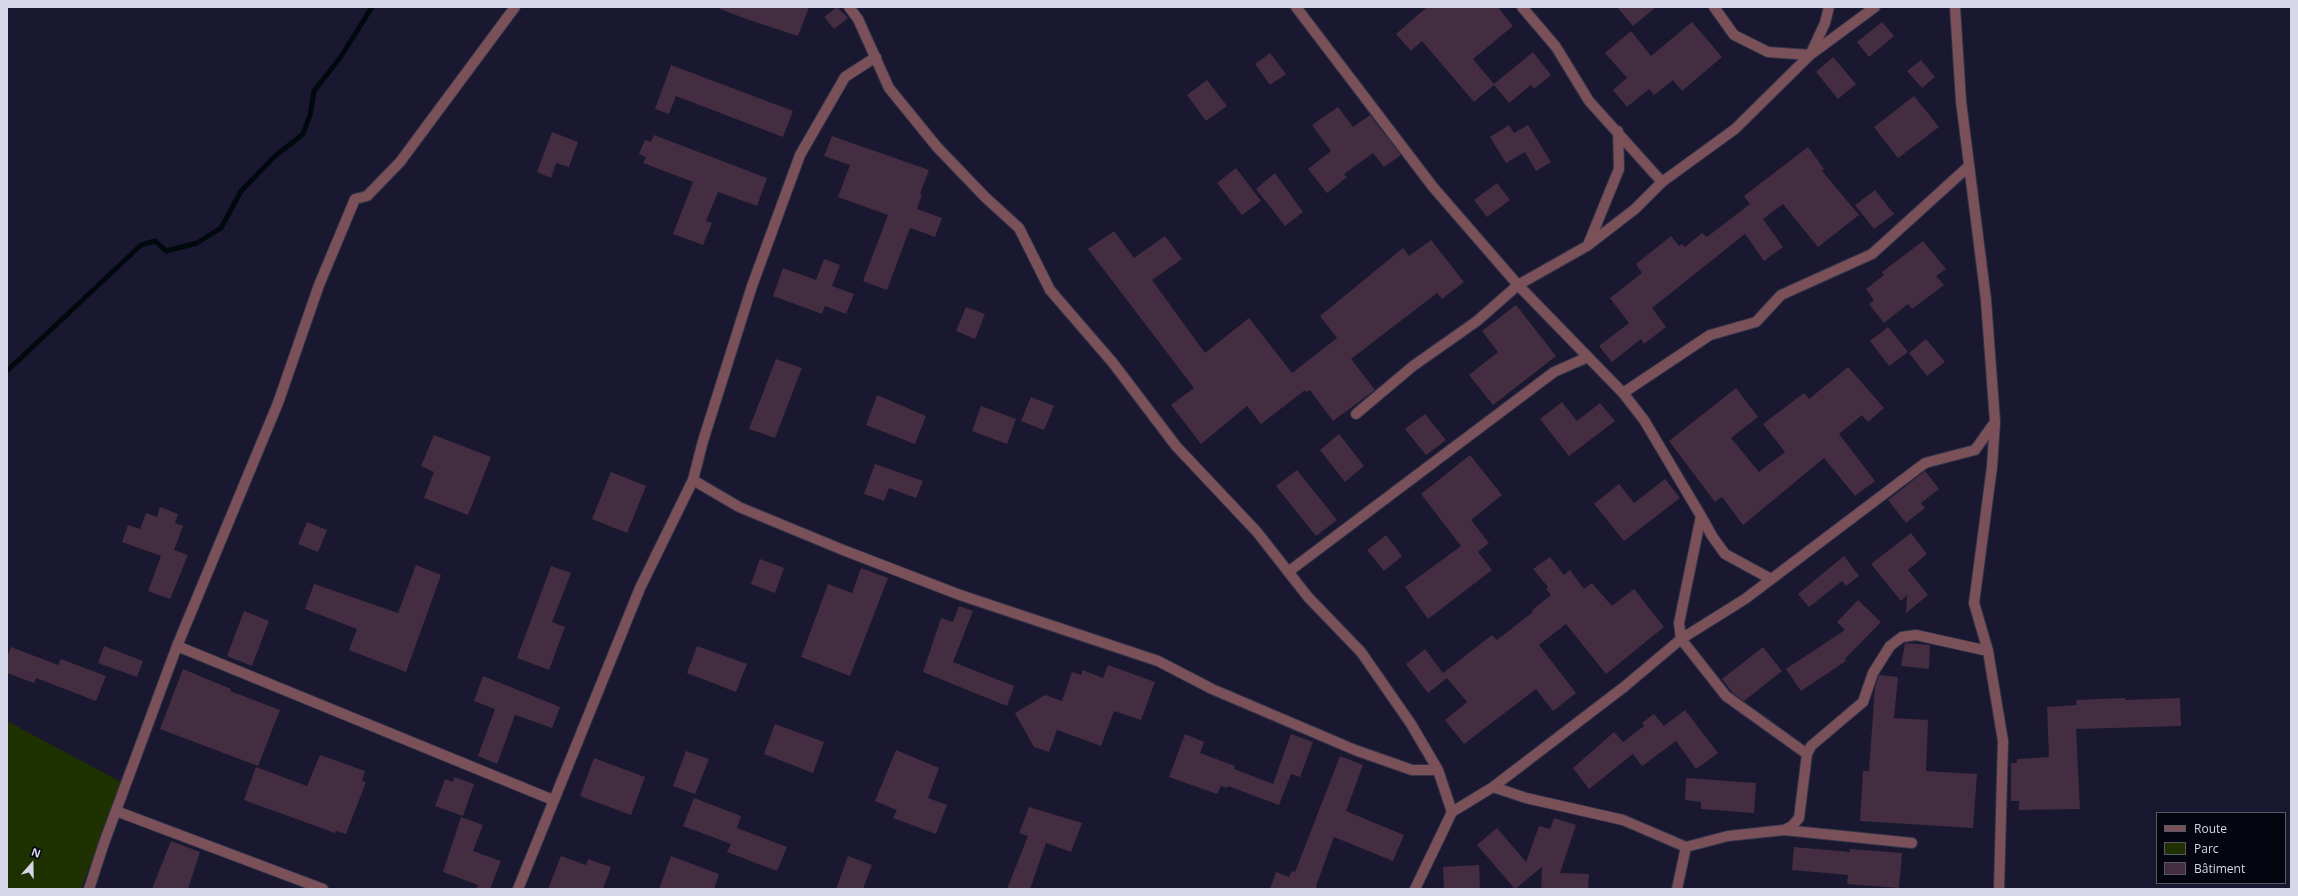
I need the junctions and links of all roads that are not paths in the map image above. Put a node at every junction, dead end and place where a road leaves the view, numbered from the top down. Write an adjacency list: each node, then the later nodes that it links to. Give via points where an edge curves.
1 (515, 7): 25 (street, via 400,162 367,196 355,199 319,285 278,403)
2 (849, 7): 10 (street, via 858,19)
3 (1296, 7): 15 (street, via 1433,187)
4 (1522, 7): 11 (street, via 1556,47 1589,101)
5 (1714, 7): 9 (street, via 1734,35 1768,52)
6 (1829, 7): 9 (street, via 1825,23)
7 (1875, 7): 9 (street)
8 (1955, 7): 12 (street, via 1961,101)
9 (1810, 55): 13 (street, via 1735,129)
10 (876, 57): 20 (street, via 845,77 800,155 752,286); 22 (street, via 888,88 937,147 1019,228 1050,290 1113,363 1176,446 1257,532)
11 (1618, 131): 13 (street); 14 (street, via 1619,169)
12 (1969, 166): 17 (street, via 1872,254 1781,295 1756,322 1710,336); 19 (street, via 1986,300)
13 (1662, 182): 14 (street, via 1635,209)
14 (1587, 246): 15 (street)
15 (1518, 285): 16 (street); 18 (street, via 1477,321 1413,366)
16 (1588, 357): 17 (street); 22 (street, via 1554,372)
17 (1622, 393): 21 (street, via 1644,420)
18 (1356, 414)
19 (1995, 422): 23 (street, via 1975,450 1925,463); 26 (street, via 1992,467 1974,603)
20 (693, 480): 28 (street, via 739,507 843,550 960,595 1158,661 1212,689 1356,750 1412,770); 30 (street, via 640,588)
21 (1701, 516): 23 (street, via 1725,554); 24 (street, via 1679,623)
22 (1288, 572): 28 (street, via 1308,597 1361,652 1411,724)
23 (1771, 579): 24 (street, via 1745,599)
24 (1681, 639): 27 (street, via 1726,696); 29 (street, via 1624,687)
25 (177, 646): 30 (street); 31 (street)
26 (1988, 651): 27 (street, via 1916,635 1902,637 1890,646 1873,673 1863,702 1810,746); 42 (street, via 2003,741)
27 (1806, 754): 33 (street, via 1799,818)
28 (1438, 770): 32 (street)
29 (1493, 787): 32 (street); 35 (street, via 1526,798 1623,820)
30 (553, 800): 39 (street)
31 (116, 811): 36 (street); 37 (street)
32 (1452, 812): 40 (street)
33 (1784, 830): 34 (street); 35 (street, via 1728,836)
34 (1912, 843)
35 (1686, 847): 41 (street)
36 (305, 886): 38 (street)
37 (89, 889)
38 (323, 889)
39 (518, 889)
40 (1415, 889)
41 (1677, 889)
42 (1999, 889)

